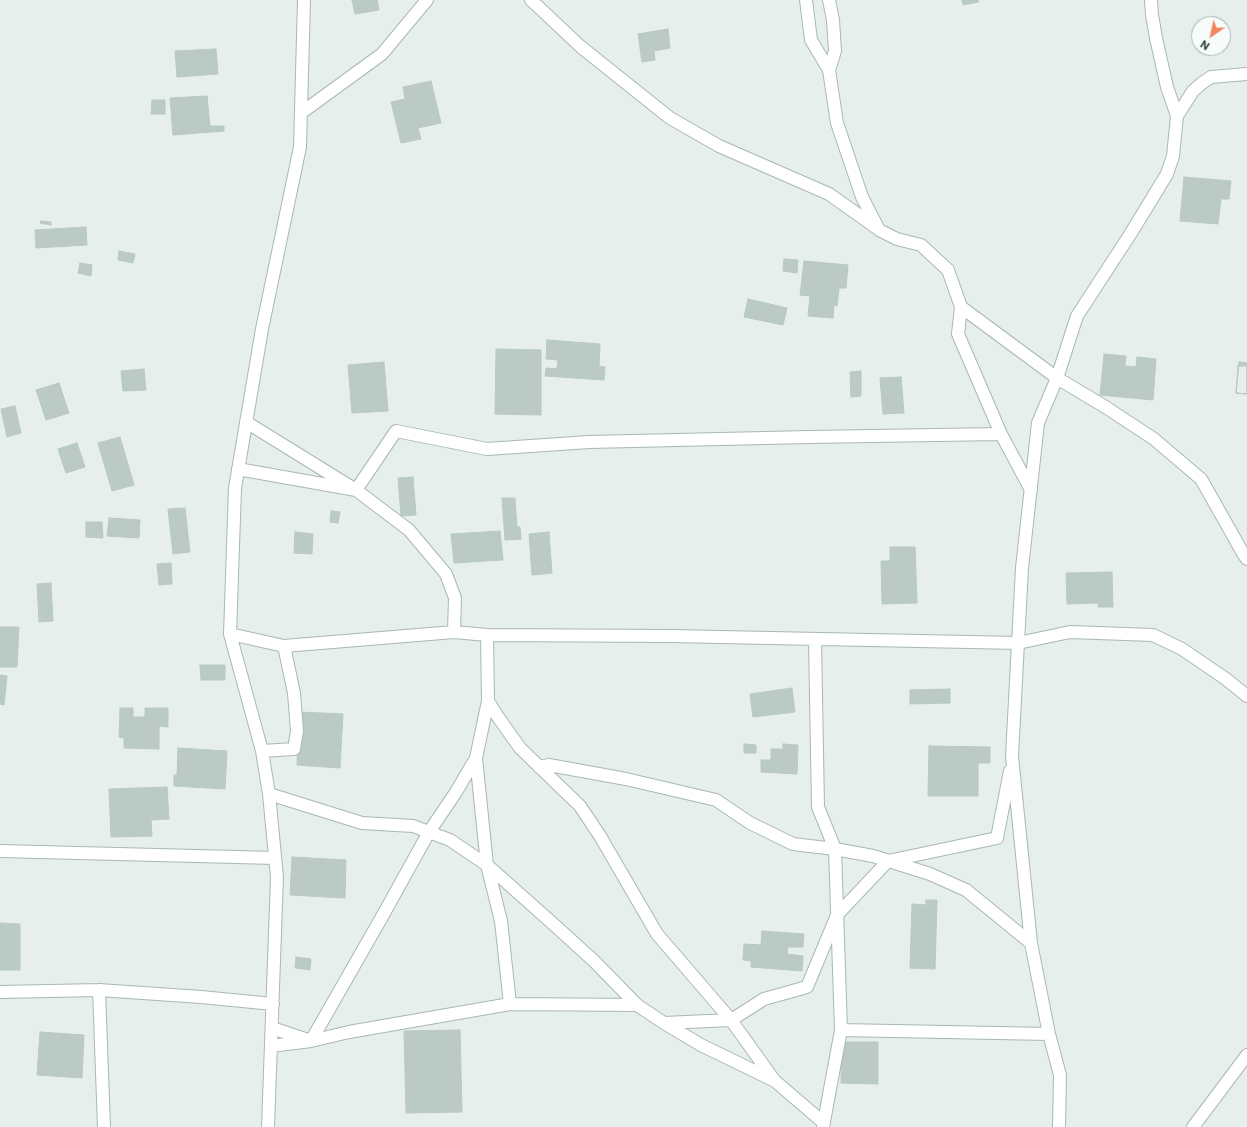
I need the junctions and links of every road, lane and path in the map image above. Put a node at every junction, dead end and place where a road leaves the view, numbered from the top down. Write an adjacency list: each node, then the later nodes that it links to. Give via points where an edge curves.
1 (304, 0): 9 (street)
2 (427, 0): 9 (street, via 382,54)
3 (530, 0): 11 (street, via 581,47 670,118 719,146 829,194)
4 (806, 0): 7 (street, via 811,40)
5 (829, 0): 7 (street, via 835,51)
6 (1151, 0): 10 (street, via 1158,45)
7 (829, 70): 11 (street, via 837,122 862,197)
8 (1247, 74): 10 (street, via 1211,77 1202,82)
9 (301, 113): 14 (street, via 300,147 262,329)
10 (1177, 116): 13 (street, via 1173,156 1166,174 1077,316)
11 (879, 230): 12 (street, via 897,239 921,246 948,270)
12 (960, 307): 13 (street); 15 (street, via 958,334)
13 (1057, 378): 18 (street, via 1038,423); 19 (street, via 1154,439 1201,479)
14 (246, 422): 16 (street); 17 (street)
15 (1001, 434): 17 (street, via 589,442 487,449 396,431); 18 (street)
16 (238, 469): 17 (street); 21 (street, via 235,488)
17 (356, 490): 20 (street, via 409,530 446,574 455,598)
18 (1031, 490): 24 (street, via 1022,568)
19 (1247, 559)
20 (454, 632): 22 (street); 25 (street)
21 (230, 634): 25 (street); 28 (street)
22 (487, 635): 23 (street); 27 (street)
23 (815, 640): 24 (street); 34 (street, via 818,807)
24 (1018, 643): 26 (street, via 1070,632 1153,635 1182,649); 29 (street)
25 (284, 646): 28 (street, via 294,693 297,731 294,749)
26 (1247, 696)
27 (488, 701): 30 (street); 31 (street, via 520,748)
28 (262, 751): 32 (street)
29 (1012, 756): 37 (street, via 997,838); 40 (street)
30 (476, 758): 33 (street); 38 (street)
31 (539, 767): 34 (street, via 549,765 626,779 716,800 750,823 793,844); 46 (street, via 580,806 658,934)
32 (269, 794): 33 (street, via 362,822 413,826); 36 (street)
33 (428, 832): 38 (street, via 450,840); 51 (street)
34 (835, 849): 37 (street); 39 (street)
35 (0, 851): 36 (street)
36 (275, 858): 43 (street, via 277,877)
37 (888, 861): 39 (street); 40 (street, via 930,874 966,890)
38 (487, 865): 44 (street, via 501,921); 45 (street, via 594,961)
39 (837, 916): 46 (street, via 808,987 764,999); 49 (street)
40 (1030, 944): 50 (street)
41 (99, 990): 42 (street); 43 (street); 56 (street)
42 (0, 992)
43 (273, 1004): 48 (street)
44 (510, 1004): 45 (street); 51 (street)
45 (637, 1005): 47 (street)
46 (731, 1020): 47 (street); 54 (street)
47 (664, 1023): 54 (street, via 701,1045)
48 (272, 1028): 51 (street); 52 (street)
49 (841, 1030): 50 (street); 55 (street)
50 (1049, 1034): 58 (street, via 1060,1075)
51 (311, 1041): 52 (street)
52 (271, 1046): 57 (street)
53 (1247, 1055): 59 (street)
54 (775, 1081): 55 (street)
55 (823, 1125)
56 (104, 1127)
57 (268, 1127)
58 (1058, 1127)
59 (1192, 1127)

